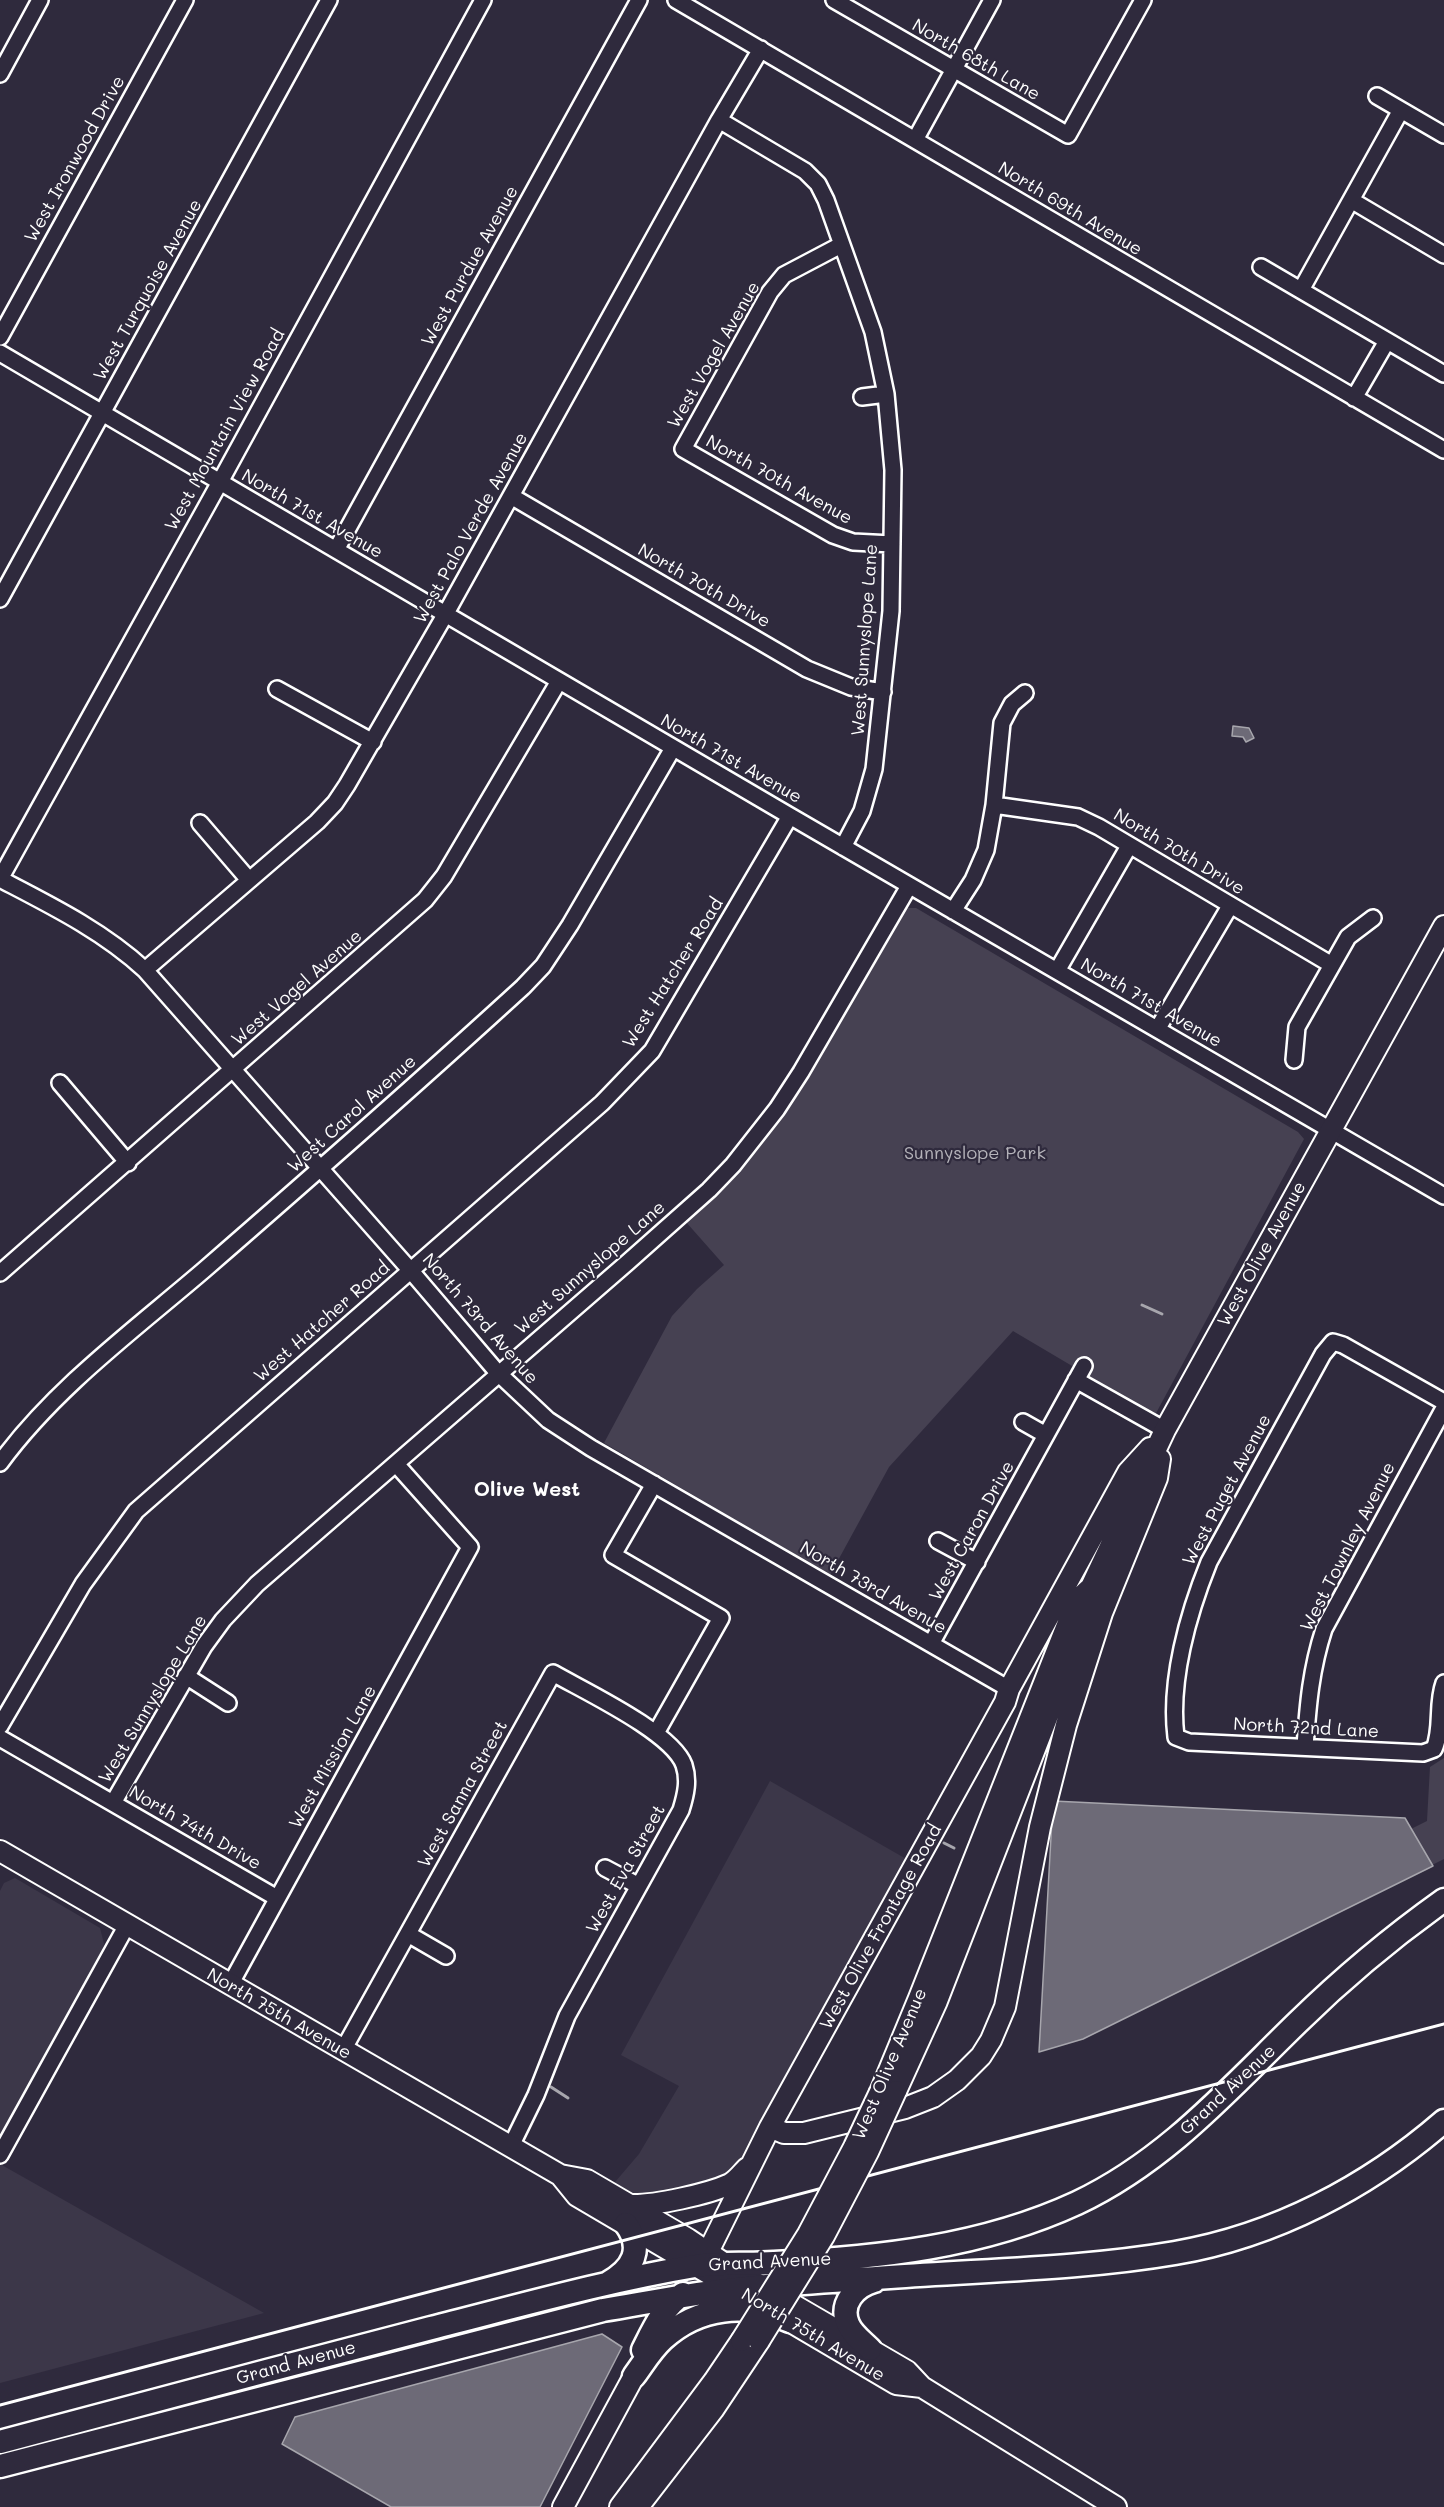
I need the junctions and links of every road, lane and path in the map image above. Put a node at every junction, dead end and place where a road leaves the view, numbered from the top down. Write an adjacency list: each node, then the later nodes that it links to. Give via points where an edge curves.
1 (40, 0): 12 (street)
2 (185, 0): 23 (street, West Ironwood Drive)
3 (329, 0): 30 (street, West Turquoise Avenue)
4 (483, 0): 33 (street, West Mountain View Road)
5 (639, 0): 36 (street, West Purdue Avenue)
6 (676, 0): 10 (street, North 69th Avenue)
7 (992, 0): 11 (street)
8 (1143, 0): 11 (street, North 68th Lane, via 1068,135)
9 (839, 1): 11 (street, North 68th Lane)
10 (761, 49): 15 (street, West Palo Verde Avenue); 17 (street, North 69th Avenue)
11 (953, 69): 17 (street)
12 (0, 74)
13 (1377, 96): 14 (street)
14 (1401, 110): 16 (street); 18 (street)
15 (719, 120): 19 (street, West Sunnyslope Lane, via 812,178 826,200); 34 (street, West Palo Verde Avenue)
16 (1444, 135)
17 (915, 140): 29 (street, North 69th Avenue)
18 (1351, 200): 20 (street); 22 (street)
19 (841, 245): 27 (street, West Sunnyslope Lane, via 873,332); 31 (street, West Vogel Avenue, via 791,271 770,292)
20 (1444, 255)
21 (1261, 267): 22 (street)
22 (1301, 290): 24 (street)
23 (0, 337)
24 (1387, 341): 26 (street); 29 (street)
25 (0, 353): 30 (street, North 71st Avenue)
26 (1444, 374)
27 (886, 394): 28 (street); 35 (street, West Sunnyslope Lane, via 893,470)
28 (862, 397)
29 (1354, 398): 32 (street, North 69th Avenue)
30 (102, 413): 33 (street, North 71st Avenue); 37 (street, West Turquoise Avenue)
31 (683, 449): 35 (street, North 70th Avenue, via 833,535 853,542)
32 (1444, 450)
33 (220, 482): 36 (street, North 71st Avenue); 50 (street, West Mountain View Road)
34 (511, 496): 38 (street, West Palo Verde Avenue); 41 (street, North 70th Drive, via 807,669 850,687)
35 (892, 544): 41 (street, West Sunnyslope Lane, via 891,611)
36 (336, 550): 38 (street, North 71st Avenue)
37 (0, 599)
38 (445, 615): 39 (street, North 71st Avenue); 43 (street, West Palo Verde Avenue)
39 (560, 681): 44 (street, North 71st Avenue); 62 (street, West Vogel Avenue, via 444,876 425,900)
40 (277, 689): 43 (street)
41 (883, 692): 49 (street, West Sunnyslope Lane, via 869,790 856,826)
42 (1025, 693): 45 (street, via 1012,704 1002,723)
43 (373, 742): 51 (street, West Palo Verde Avenue, via 335,802)
44 (673, 748): 46 (street, North 71st Avenue); 66 (street, West Carol Avenue, via 543,966)
45 (994, 805): 48 (street, North 70th Drive, via 1078,817); 54 (street, via 986,850)
46 (790, 816): 49 (street, North 71st Avenue); 69 (street, West Hatcher Road, via 652,1051 602,1103)
47 (200, 823): 51 (street)
48 (1129, 846): 53 (street, North 70th Drive); 59 (street)
49 (843, 847): 52 (street, North 71st Avenue)
50 (0, 879): 58 (street, North 73rd Avenue, via 107,939)
51 (249, 880): 58 (street, West Palo Verde Avenue)
52 (909, 886): 54 (street, North 71st Avenue); 71 (street, West Sunnyslope Lane, via 801,1072 733,1165)
53 (1230, 906): 57 (street, North 70th Drive); 60 (street)
54 (953, 911): 59 (street, North 71st Avenue)
55 (1373, 918): 57 (street, via 1348,937)
56 (1444, 926): 64 (main road, West Olive Avenue)
57 (1332, 965): 61 (street, via 1297,1027)
58 (145, 970): 62 (street, North 73rd Avenue)
59 (1058, 972): 60 (street, North 71st Avenue)
60 (1158, 1028): 64 (street, North 71st Avenue)
61 (1294, 1060)
62 (233, 1069): 65 (street, West Vogel Avenue); 66 (street, North 73rd Avenue)
63 (60, 1083): 65 (street)
64 (1331, 1129): 67 (street, North 71st Avenue); 76 (main road, West Olive Avenue)
65 (128, 1163): 68 (street, West Vogel Avenue)
66 (321, 1169): 69 (street, North 73rd Avenue); 78 (street, West Carol Avenue, via 87,1371 47,1408)
67 (1444, 1196)
68 (3, 1265)
69 (411, 1270): 71 (street, North 73rd Avenue); 89 (street, West Hatcher Road, via 136,1511 83,1584)
70 (1084, 1366): 72 (street, West Caron Drive)
71 (498, 1373): 79 (street, West Sunnyslope Lane); 80 (street, North 73rd Avenue, via 548,1420)
72 (1076, 1380): 76 (street); 77 (street, West Caron Drive)
73 (1444, 1402): 92 (street, West Puget Avenue, via 1333,1342 1201,1580 1181,1650)
74 (1444, 1408): 93 (street, West Townley Avenue, via 1324,1629 1308,1691)
75 (1023, 1422): 77 (street)
76 (1166, 1430): 87 (main road, West Olive Frontage Road, via 1128,1472); 106 (main road, via 1157,1478 1102,1613 1066,1725 1040,1827 1005,2007 992,2040 957,2080 905,2108 804,2133 784,2133); 118 (main road, West Olive Avenue, bridge, via 1091,1587 1077,1600 919,1998 888,2091)
77 (1046, 1435): 82 (street, West Caron Drive)
78 (0, 1462)
79 (396, 1464): 85 (street, West Sunnyslope Lane, via 257,1584 223,1620); 98 (street, West Mission Lane, via 470,1547)
80 (654, 1484): 83 (street, North 73rd Avenue); 90 (street, via 613,1555 721,1618)
81 (938, 1541): 82 (street)
82 (977, 1562): 83 (street, West Caron Drive)
83 (931, 1644): 87 (street, North 73rd Avenue)
84 (553, 1673): 90 (street, West Eva Street); 101 (street, West Sanna Street)
85 (186, 1676): 88 (street); 94 (street, West Sunnyslope Lane)
86 (1444, 1683): 93 (street, North 72nd Lane, via 1439,1737 1434,1749 1423,1753)
87 (1009, 1689): 106 (main road, West Olive Frontage Road)
88 (228, 1703)
89 (0, 1726)
90 (656, 1733): 97 (street, West Eva Street, via 683,1762 686,1793 681,1810)
91 (0, 1737): 94 (street, North 74th Drive)
92 (1176, 1737): 93 (street, North 72nd Lane, via 1189,1742)
93 (1305, 1747)
94 (113, 1803): 98 (street, North 74th Drive)
95 (2, 1857): 100 (main road, North 75th Avenue)
96 (604, 1868): 97 (street)
97 (639, 1886): 107 (street, West Eva Street, via 567,2016)
98 (277, 1899): 103 (street, West Mission Lane)
99 (1444, 1900): 111 (highway, Grand Avenue, via 1352,1971 1197,2123 1108,2186 1044,2217 974,2238 873,2256)
100 (127, 1925): 103 (main road, North 75th Avenue); 108 (street)
101 (408, 1934): 102 (street); 104 (street, West Sanna Street)
102 (446, 1956)
103 (230, 1985): 104 (main road, North 75th Avenue)
104 (343, 2050): 107 (main road, North 75th Avenue)
105 (1444, 2121): 112 (highway, Grand Avenue, via 1414,2147 1337,2196 1262,2230 1224,2242 1113,2261)
106 (770, 2127): 109 (main road, West Olive Frontage Road)
107 (511, 2146): 110 (main road, North 75th Avenue, via 560,2175 577,2196)
108 (0, 2155)
109 (751, 2163): 110 (main road, via 730,2184); 111 (main road)
110 (628, 2215): 111 (main road, North 75th Avenue); 113 (highway, via 634,2255 624,2274)
111 (720, 2270): 113 (highway, Grand Avenue); 114 (highway, Grand Avenue); 115 (highway, Grand Avenue); 115 (highway, via 680,2283); 117 (main road, North 75th Avenue)
112 (888, 2277): 114 (highway, Grand Avenue); 119 (highway, via 860,2287 846,2306 847,2322)
113 (606, 2284): 123 (highway, Grand Avenue)
114 (762, 2286): 119 (main road, North 75th Avenue)
115 (668, 2299): 116 (highway, Grand Avenue); 120 (highway)
116 (603, 2310): 120 (highway, via 632,2318 644,2332); 124 (highway, Grand Avenue)
117 (790, 2321): 121 (highway, via 756,2310 702,2315 662,2340); 122 (main road, North 75th Avenue, via 896,2384)
118 (750, 2341): 127 (main road, West Olive Avenue); 128 (main road, West Olive Avenue, via 713,2410)
119 (870, 2349): 122 (main road, North 75th Avenue, via 907,2371)
120 (643, 2350): 121 (highway)
121 (634, 2376): 126 (main road)
122 (922, 2387): 125 (main road, North 75th Avenue)
123 (0, 2442)
124 (0, 2466)
125 (1109, 2505)
126 (563, 2507)
127 (620, 2507)
128 (638, 2507)

